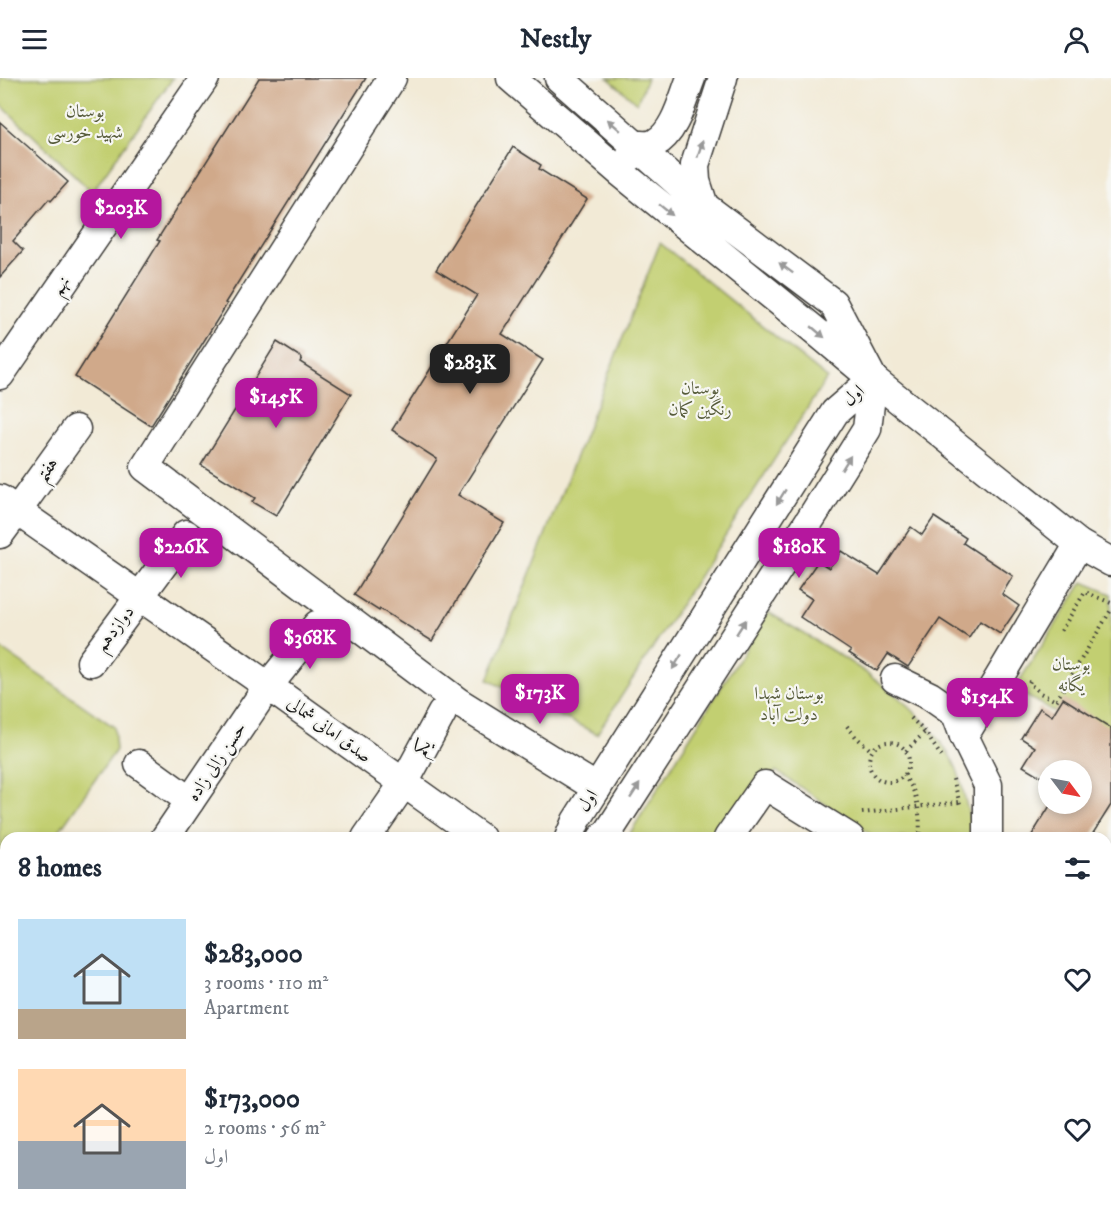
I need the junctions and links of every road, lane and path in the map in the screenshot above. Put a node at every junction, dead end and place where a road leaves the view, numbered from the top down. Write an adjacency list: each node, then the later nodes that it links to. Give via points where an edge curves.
1 (205, 78): 10 (street, نهم)
2 (392, 78): 39 (street, via 145,467 458,702)
3 (511, 78): 8 (street)
4 (559, 78): 7 (street, one-way to 4)
5 (691, 78): 7 (street, via 675,121 662,139 653,145)
6 (723, 78): 9 (street, one-way to 6, via 695,165)
7 (637, 145): 8 (street); 9 (street)
8 (621, 173): 11 (street, one-way to 11)
9 (704, 206): 11 (street, one-way to 9, via 833,303)
10 (0, 375)
11 (873, 379): 16 (street); 39 (street, اول, one-way to 39, via 835,412); 49 (street, اول, one-way to 11, via 867,429)
12 (76, 429): 13 (street, هفتم)
13 (9, 505): 14 (street, هفتم); 18 (street, صدق امانی شمالی)
14 (0, 534)
15 (186, 534): 18 (street, دوازدهم)
16 (1080, 544): 17 (street); 31 (street)
17 (1111, 562)
18 (140, 597): 23 (street, دوازدهم); 26 (street, صدق امانی شمالی)
19 (1111, 603): 22 (path, via 1085,592)
20 (1111, 610): 24 (path, via 1056,701 1029,683)
21 (317, 625): 26 (street, حسن زالی زاده)
22 (1060, 632)
23 (91, 662)
24 (1035, 673)
25 (895, 679): 31 (street, via 956,714)
26 (268, 686): 38 (street, صدق امانی شمالی); 40 (street, حسن زالی زاده)
27 (905, 712): 30 (path)
28 (442, 713): 38 (street, یکم)
29 (847, 726): 32 (path)
30 (925, 732): 33 (path); 35 (path)
31 (964, 736): 52 (street, via 988,785)
32 (873, 751): 33 (path, via 890,742); 37 (path, via 870,764 874,775 886,781)
33 (906, 751): 37 (path, via 909,764)
34 (139, 764): 40 (street)
35 (947, 765)
36 (951, 772): 41 (path)
37 (903, 775): 42 (path, via 912,788)
38 (404, 783): 46 (street, یکم); 47 (street, صدق امانی شمالی)
39 (597, 788): 48 (street, اول)
40 (190, 801): 45 (street, حسن زالی زاده)
41 (959, 802): 42 (path); 43 (path)
42 (917, 807): 44 (path); 51 (path)
43 (962, 809)
44 (852, 826): 50 (street, via 765,785)
45 (169, 832)
46 (370, 832)
47 (473, 832)
48 (571, 832)
49 (607, 832)
50 (732, 832)
51 (920, 832)
52 (988, 832)

